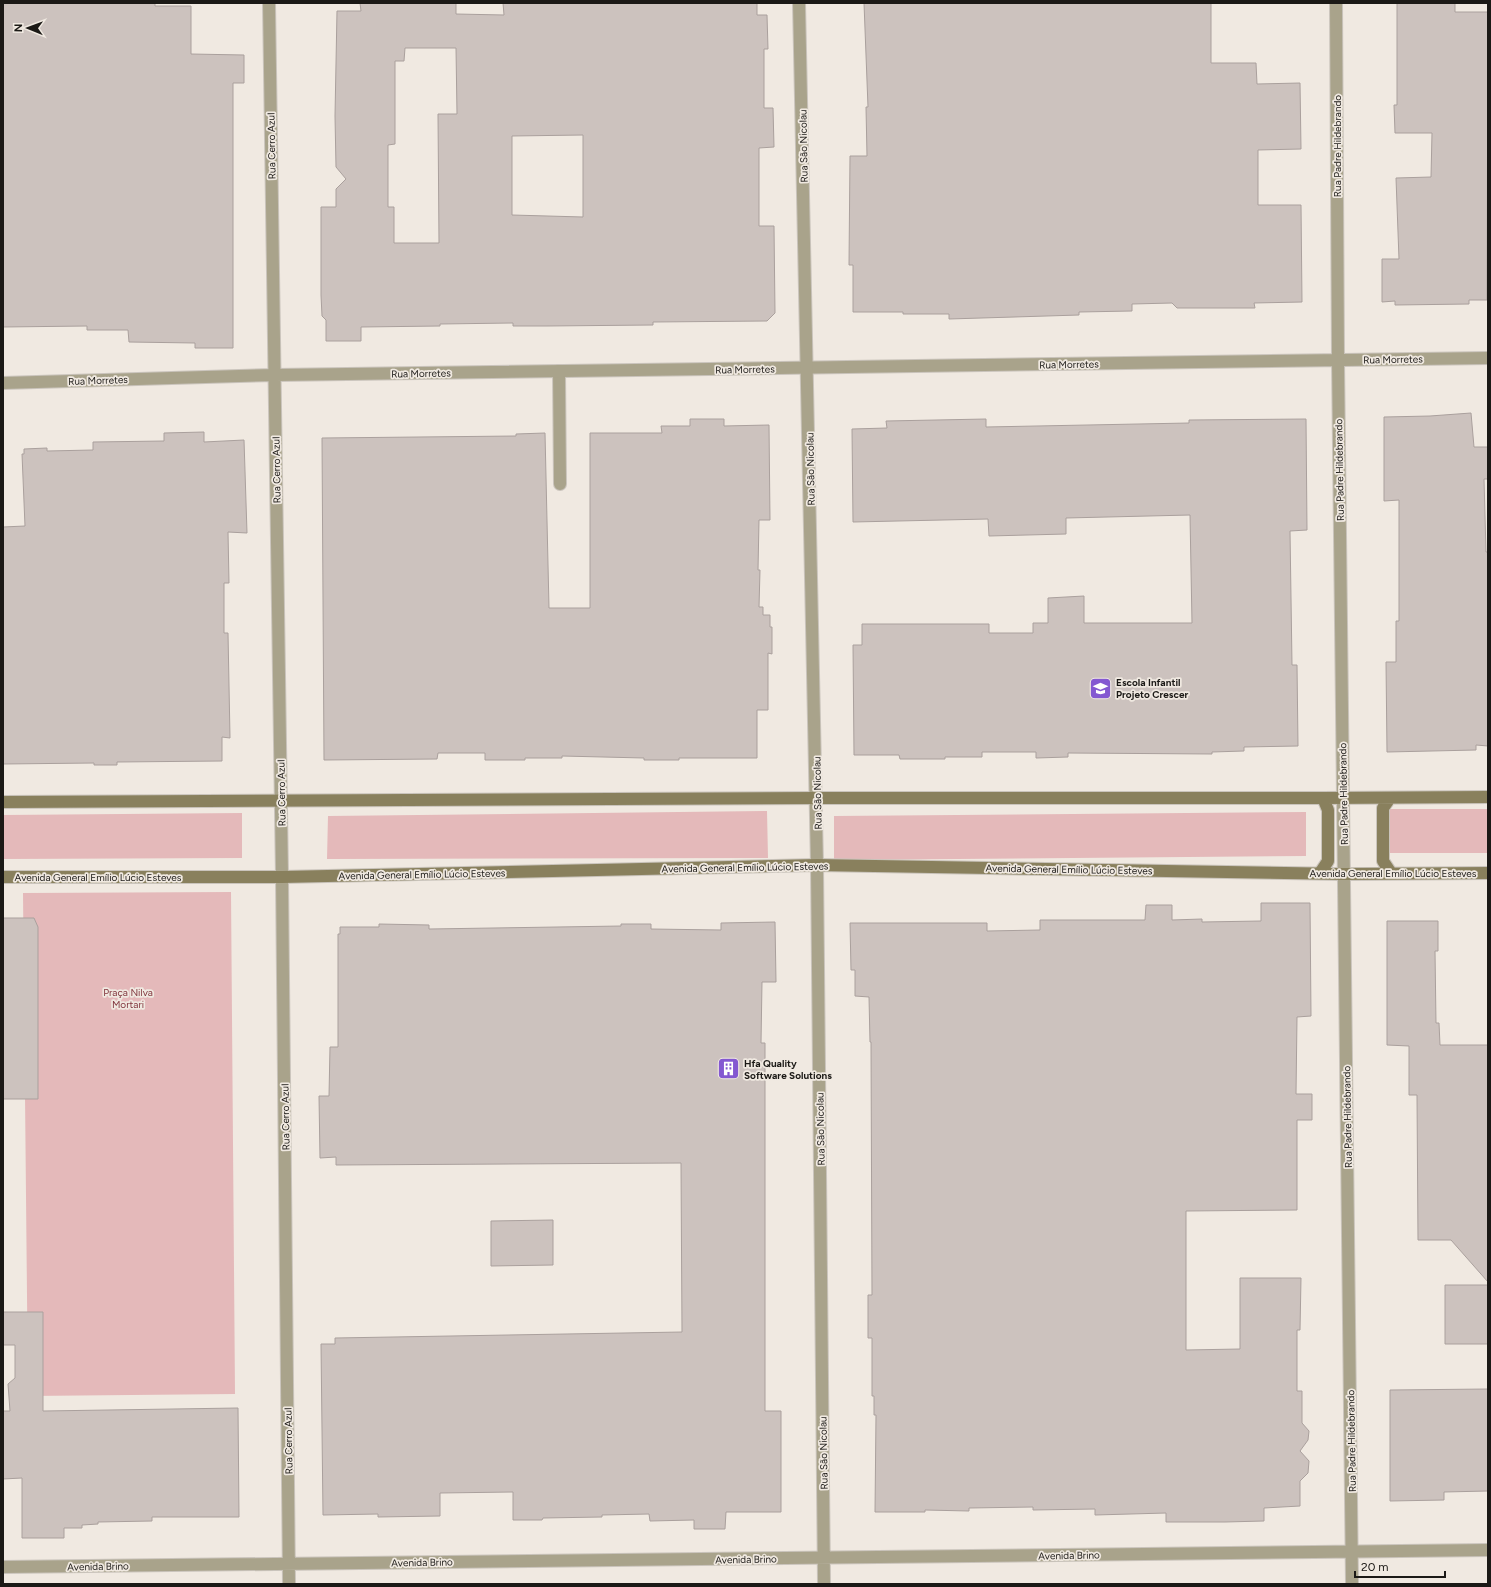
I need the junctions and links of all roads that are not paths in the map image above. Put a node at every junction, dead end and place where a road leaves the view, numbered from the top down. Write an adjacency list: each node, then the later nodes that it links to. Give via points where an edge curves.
1 (269, 3): 8 (street, Rua Cerro Azul)
2 (799, 3): 6 (street, Rua São Nicolau)
3 (1336, 3): 5 (street, Rua Padre Hildebrando)
4 (1488, 358): 5 (street, Rua Morretes)
5 (1338, 360): 6 (street, Rua Morretes); 14 (street, Rua Padre Hildebrando)
6 (808, 368): 7 (street, Rua Morretes); 12 (street, Rua São Nicolau)
7 (559, 371): 8 (street, Rua Morretes); 10 (street)
8 (275, 375): 9 (street, Rua Morretes); 17 (street, Rua Cerro Azul)
9 (3, 383)
10 (560, 484)
11 (1488, 797): 15 (main road)
12 (817, 798): 13 (main road); 17 (main road); 18 (street, Rua São Nicolau)
13 (1323, 798): 14 (main road); 19 (main road, via 1328,810 1328,861)
14 (1344, 798): 15 (main road); 22 (street, Rua Padre Hildebrando)
15 (1390, 798): 20 (main road, via 1383,808 1383,862)
16 (3, 802): 17 (main road)
17 (281, 802): 24 (street, Rua Cerro Azul)
18 (817, 865): 19 (main road, Avenida General Emílio Lúcio Esteves); 24 (main road, Avenida General Emílio Lúcio Esteves); 27 (street, Rua São Nicolau)
19 (1320, 873): 22 (main road, Avenida General Emílio Lúcio Esteves)
20 (1391, 873): 21 (main road, Avenida General Emílio Lúcio Esteves); 22 (main road, Avenida General Emílio Lúcio Esteves)
21 (1488, 873)
22 (1344, 874): 26 (street, Rua Padre Hildebrando)
23 (3, 877): 24 (main road, Avenida General Emílio Lúcio Esteves)
24 (282, 877): 28 (street, Rua Cerro Azul)
25 (1488, 1550): 26 (street, Avenida Brino)
26 (1352, 1551): 27 (street, Avenida Brino); 32 (street, Rua Padre Hildebrando)
27 (824, 1558): 28 (street, Avenida Brino); 31 (street, Rua São Nicolau)
28 (289, 1564): 29 (street, Avenida Brino); 30 (street, Rua Cerro Azul)
29 (3, 1567)
30 (289, 1584)
31 (824, 1584)
32 (1352, 1584)

